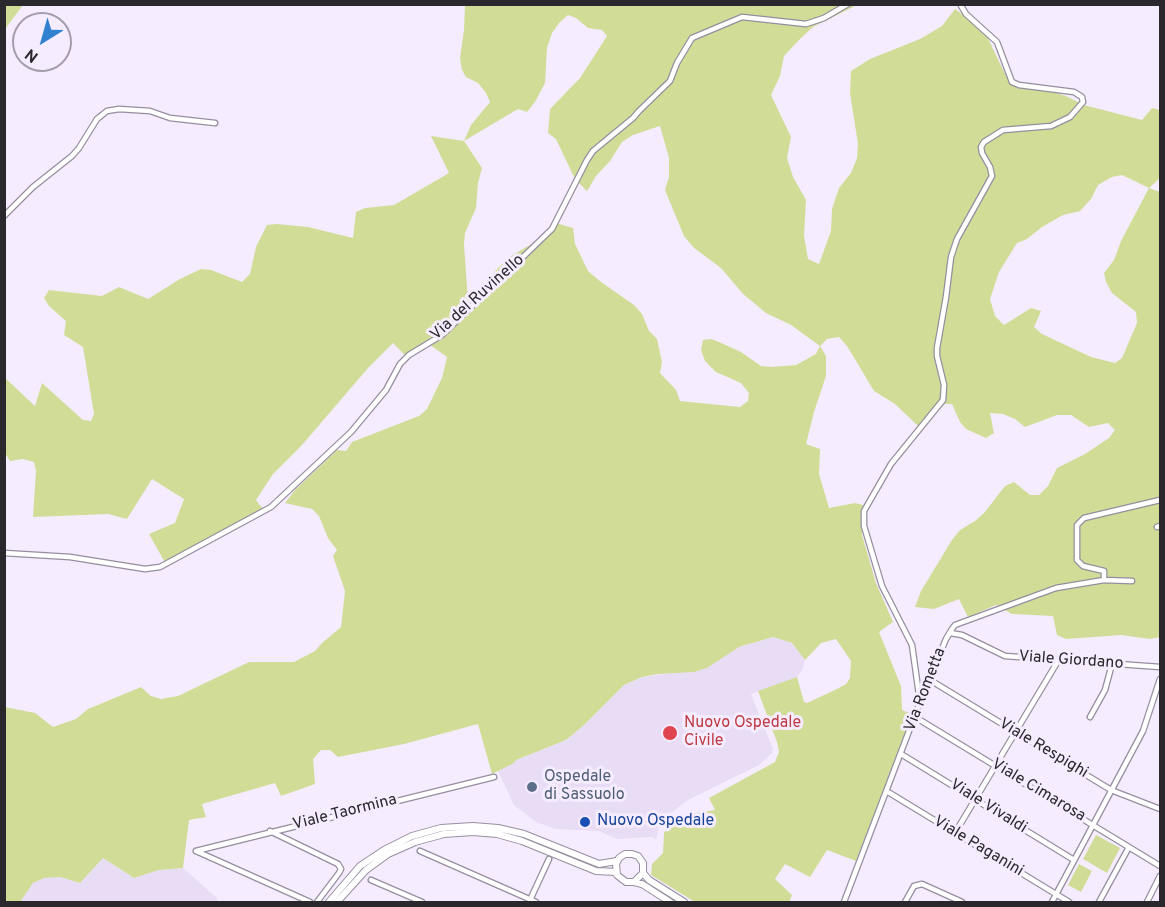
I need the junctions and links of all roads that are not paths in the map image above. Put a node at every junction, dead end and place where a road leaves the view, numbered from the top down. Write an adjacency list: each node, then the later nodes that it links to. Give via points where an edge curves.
1 (849, 4): 6 (street, Via del Ruvinello, via 806,24 742,17 692,38 670,81 593,151 552,229 442,335 400,363 386,390 351,432 271,507 160,567 145,570 70,557)
2 (960, 4): 15 (street, via 997,42 1012,81 1074,92 1083,102 1070,117 1051,126 1003,130 981,147 992,176 951,257 937,348 943,400 891,464 864,511 864,526 882,586 912,645)
3 (216, 123): 4 (street, via 170,118 150,111 107,111 72,156)
4 (4, 216)
5 (1161, 500): 7 (street, via 1084,518 1077,525 1077,560 1083,566 1104,571)
6 (4, 553)
7 (1104, 580): 8 (street, Via Rometta); 9 (street, Via Rometta, via 1056,588 955,625)
8 (1132, 581)
9 (950, 633): 10 (street, Viale Giordano, via 1005,656); 14 (street, Via Rometta)
10 (1058, 661): 11 (street, Viale Giordano); 18 (street)
11 (1112, 664): 12 (street, Viale Giordano); 17 (street, via 1105,690)
12 (1161, 667)
13 (1161, 679): 22 (street, via 1143,731)
14 (930, 680): 15 (street, Via Rometta); 18 (street, Viale Respighi)
15 (920, 702): 16 (street, Via Rometta)
16 (915, 717): 19 (street, Via Rometta); 20 (street, Viale Cimarosa)
17 (1090, 717)
18 (1017, 732): 20 (street); 22 (street, Viale Respighi)
19 (902, 754): 23 (street, Via Rometta); 24 (street, Viale Vivaldi)
20 (996, 766): 24 (street); 26 (street, Viale Cimarosa)
21 (494, 777): 27 (street, Viale Taormina)
22 (1111, 790): 25 (street, Viale Respighi); 26 (street)
23 (888, 792): 28 (street, Viale Paganini); 50 (street, Via Rometta)
24 (975, 799): 28 (street); 32 (street, Viale Vivaldi)
25 (1161, 809)
26 (1093, 825): 29 (street, Viale Cimarosa); 32 (street)
27 (270, 831): 42 (street, Viale Taormina, via 196,851); 43 (street, via 338,864 339,873)
28 (955, 833): 40 (street, Viale Paganini)
29 (1129, 847): 34 (street, Viale Cimarosa); 55 (street)
30 (420, 851): 41 (street)
31 (549, 859): 41 (street)
32 (1074, 860): 40 (street)
33 (617, 861): 35 (main road); 36 (main road, via 625,854 635,855 643,863); 44 (main road, via 599,864 524,834 498,828 441,828 412,836 360,866)
34 (1161, 866)
35 (616, 872): 39 (main road, via 623,881); 45 (main road, via 596,870 497,834 444,834 388,854 366,870)
36 (643, 873): 39 (main road); 49 (main road)
37 (1161, 876): 56 (street)
38 (371, 880): 46 (street)
39 (634, 882): 48 (main road)
40 (1056, 895): 53 (street); 54 (street, Viale Paganini)
41 (530, 901): 47 (street)
42 (310, 903)
43 (317, 903)
44 (329, 903)
45 (337, 903)
46 (422, 903)
47 (536, 903)
48 (670, 903)
49 (684, 903)
50 (844, 903)
51 (905, 903): 52 (street, via 914,886 922,884)
52 (962, 903)
53 (1052, 903)
54 (1069, 903)
55 (1099, 903)
56 (1147, 903)

